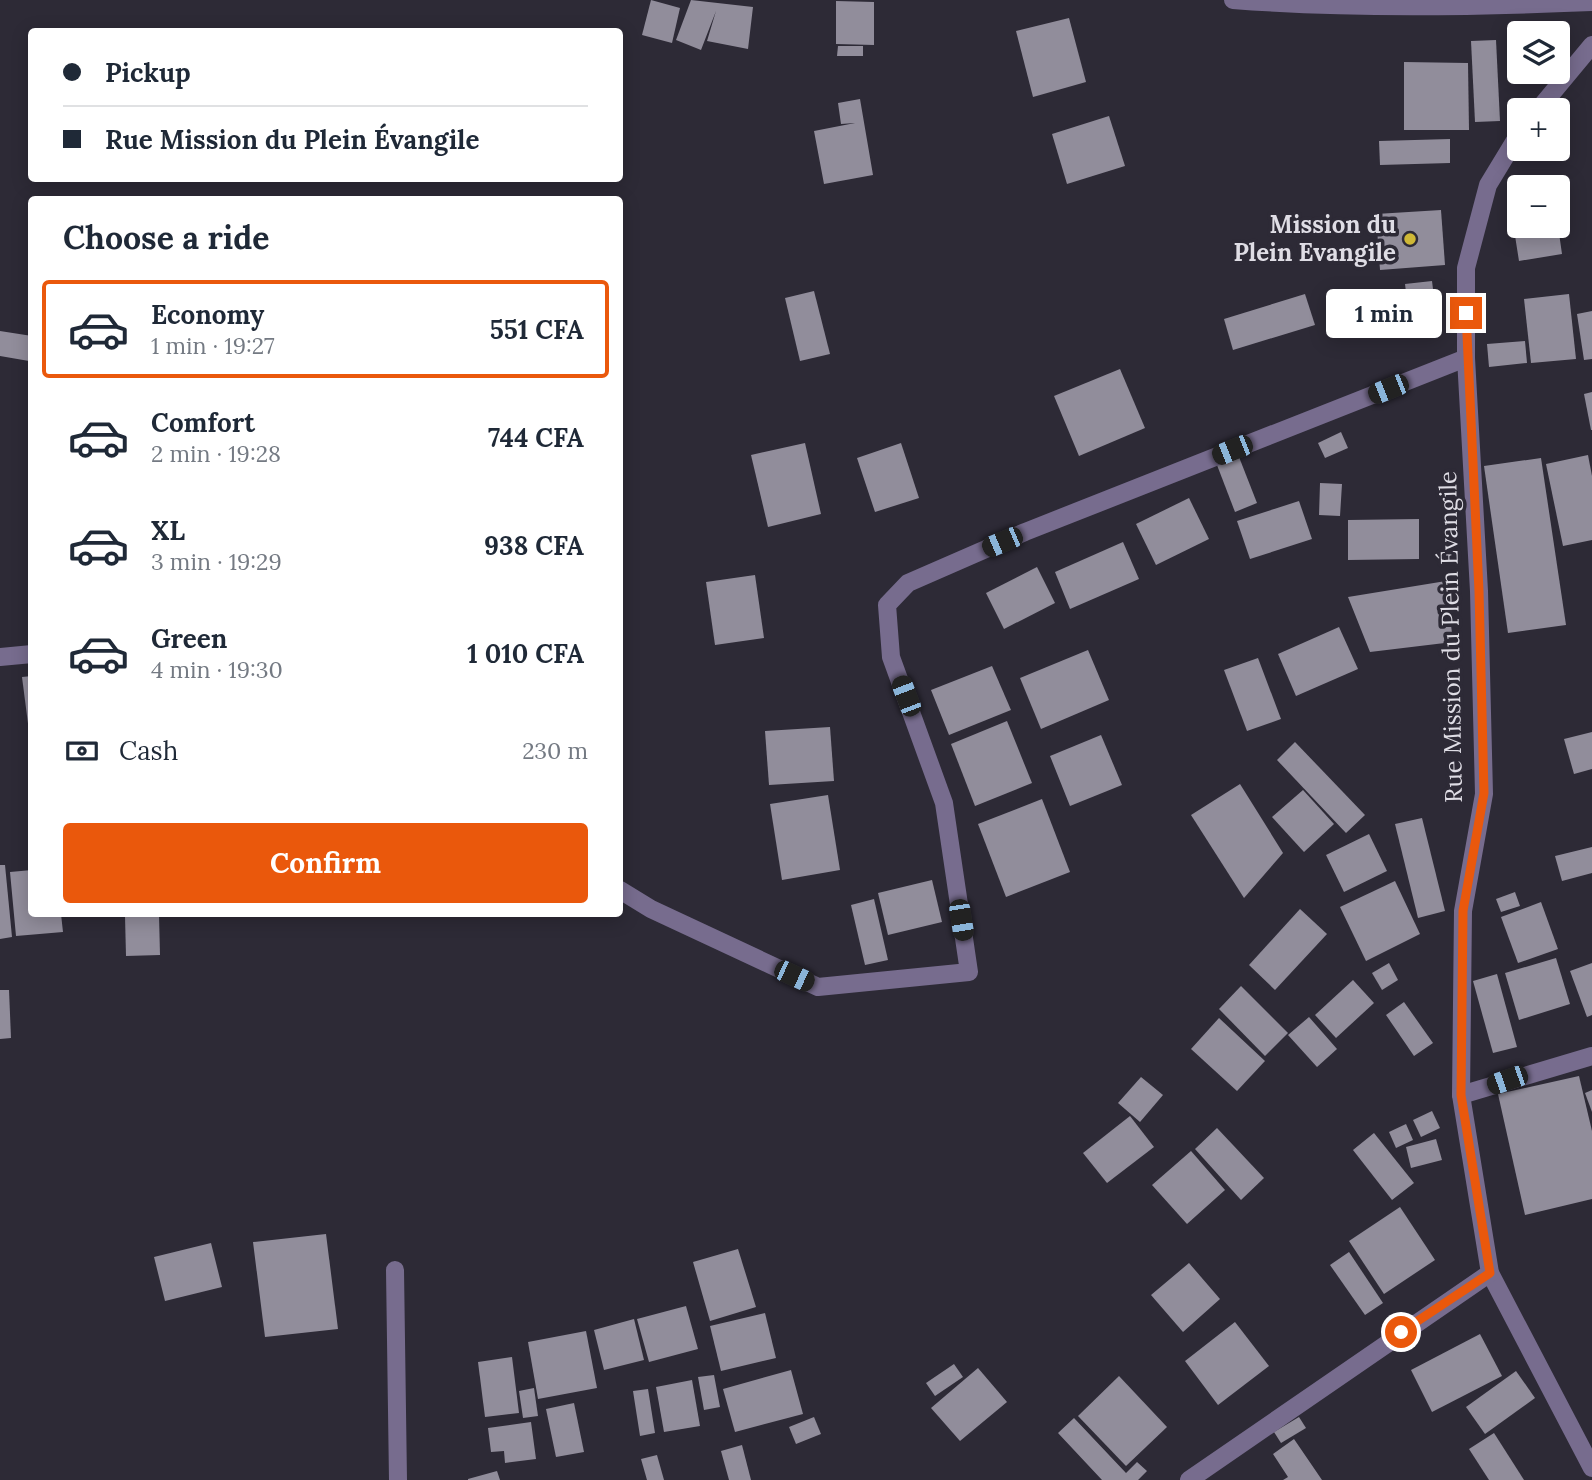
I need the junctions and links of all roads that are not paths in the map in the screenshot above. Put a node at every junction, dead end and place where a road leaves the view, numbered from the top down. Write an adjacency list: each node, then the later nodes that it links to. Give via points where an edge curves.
1 (1233, 0): 2 (street, via 1293,5)
2 (1592, 2)
3 (1592, 45): 4 (street)
4 (1548, 98)
5 (1507, 154): 6 (street, Rue Mission du Plein Évangile, via 1488,185 1466,268)
6 (1466, 358): 9 (street, via 1025,532 908,583 887,605 891,657 944,803 969,972 818,988); 11 (street, Rue Mission du Plein Évangile, via 1484,793 1463,911)
7 (28, 654): 8 (street)
8 (0, 657)
9 (623, 892)
10 (1592, 1056): 11 (street)
11 (1461, 1095): 13 (street, Rue Mission du Plein Évangile)
12 (395, 1270): 15 (street)
13 (1490, 1273): 14 (street, Rue Mission du Plein Évangile); 16 (street)
14 (1592, 1468)
15 (398, 1480)
16 (1189, 1480)

